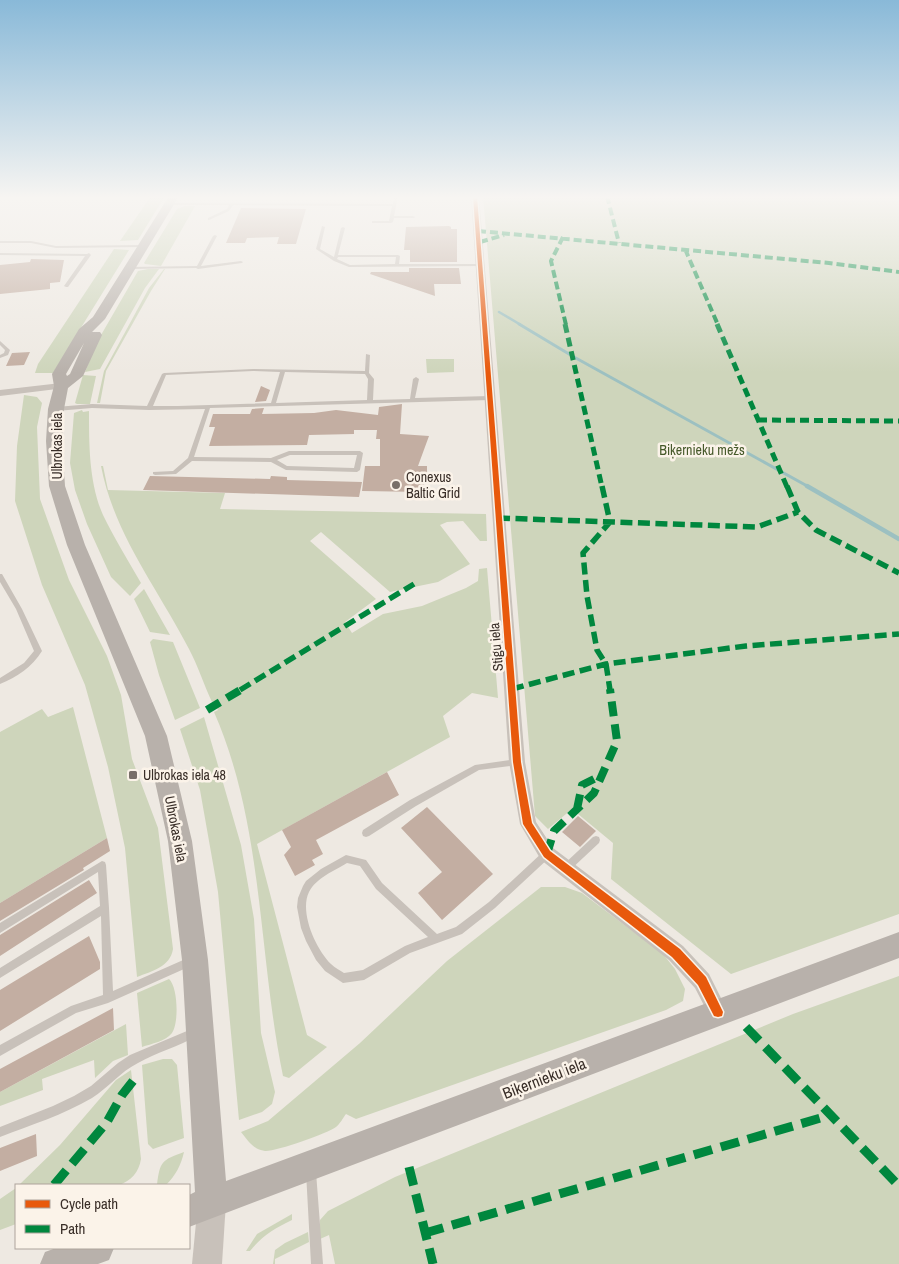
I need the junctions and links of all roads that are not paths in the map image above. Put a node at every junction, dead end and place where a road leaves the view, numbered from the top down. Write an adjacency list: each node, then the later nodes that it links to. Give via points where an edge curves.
1 (89, 255): 13 (lane)
2 (137, 255): 11 (main road)
3 (205, 255): 12 (lane)
4 (330, 255): 7 (lane)
5 (337, 255): 7 (lane)
6 (480, 255): 10 (street, Stigu iela)
7 (336, 258): 9 (lane, via 349,266); 9 (lane, via 398,256)
8 (240, 262): 12 (lane)
9 (397, 265): 10 (lane)
10 (481, 265): 22 (street, Stigu iela)
11 (129, 268): 12 (lane); 20 (main road, via 98,319 98,330 76,376)
12 (198, 268)
13 (66, 286)
14 (0, 342): 16 (lane, via 8,350)
15 (368, 355): 18 (lane)
16 (0, 357)
17 (283, 371): 18 (lane); 25 (lane); 27 (lane, via 164,374)
18 (367, 373): 23 (lane, via 371,380)
19 (416, 379): 24 (lane)
20 (61, 386): 21 (street); 28 (main road, Ulbrokas iela)
21 (0, 394)
22 (490, 398): 24 (lane); 34 (street, Stigu iela)
23 (370, 400): 24 (lane); 25 (lane)
24 (412, 400)
25 (273, 405): 26 (lane)
26 (208, 407): 27 (lane); 29 (lane)
27 (149, 408): 28 (lane, via 92,406)
28 (56, 409): 43 (main road, Ulbrokas iela, via 57,486 76,545 156,736 180,841)
29 (191, 460): 30 (lane); 31 (lane, via 174,473)
30 (272, 460): 30 (lane, via 286,468 357,470 360,453 289,454)
31 (155, 473)
32 (0, 576): 33 (lane, via 38,651 24,668)
33 (0, 681)
34 (517, 762): 35 (lane, via 478,767); 37 (street, Stigu iela, via 528,824)
35 (366, 833)
36 (596, 840): 38 (lane)
37 (546, 854): 38 (street, Stigu iela); 41 (lane, via 466,926)
38 (565, 869): 46 (street, Stigu iela, via 676,953 702,981)
39 (105, 908): 40 (lane, via 102,865); 44 (lane); 45 (lane)
40 (0, 928)
41 (436, 939): 41 (lane, via 408,949 364,975 343,978 326,965 307,931 301,906 306,888 323,872 346,859 363,863 379,886)
42 (899, 944): 46 (main road, Biķernieku iela)
43 (195, 960): 45 (lane); 47 (main road, Ulbrokas iela)
44 (0, 973)
45 (108, 998): 48 (lane, via 74,1009)
46 (718, 1012): 50 (main road, Biķernieku iela)
47 (200, 1029): 49 (lane, via 177,1043 135,1059 75,1101); 51 (main road, Ulbrokas iela)
48 (0, 1050)
49 (0, 1132)
50 (310, 1165): 51 (main road, Biķernieku iela); 55 (lane)
51 (200, 1207): 54 (street)
52 (94, 1249): 53 (main road)
53 (57, 1264)
54 (206, 1264)
55 (317, 1264)

